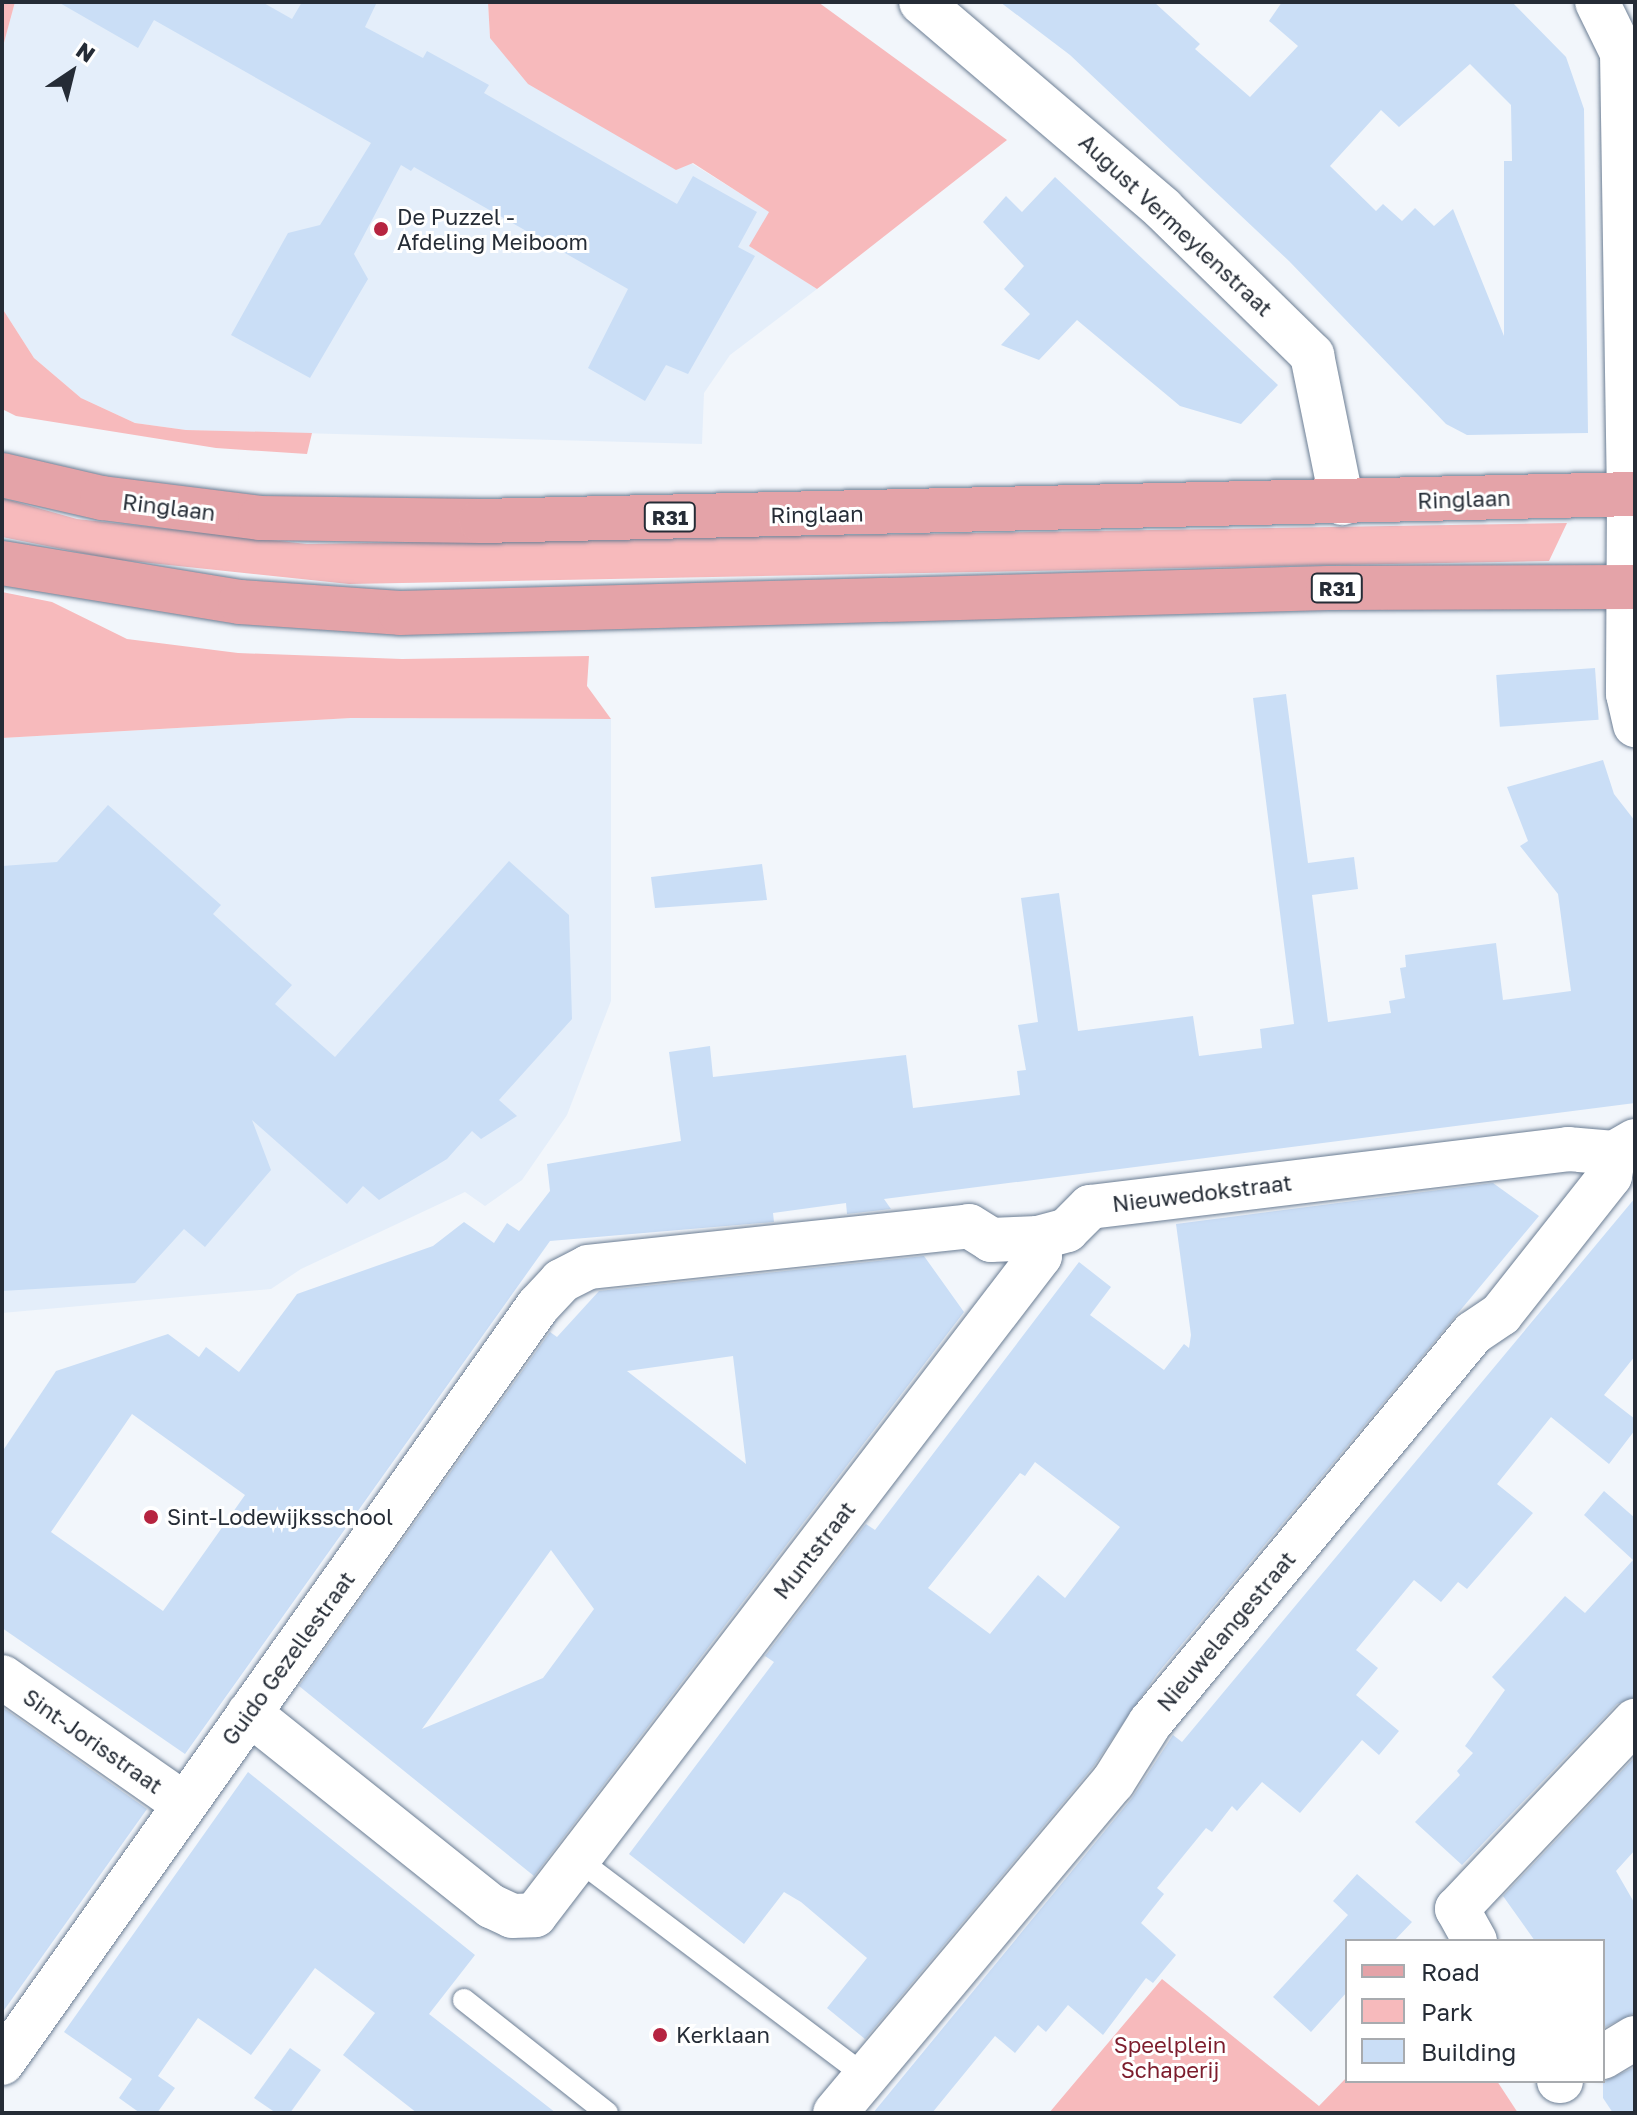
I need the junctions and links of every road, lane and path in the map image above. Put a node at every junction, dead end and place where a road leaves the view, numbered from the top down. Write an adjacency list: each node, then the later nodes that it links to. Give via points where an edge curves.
1 (921, 2): 5 (street, August Vermeylenstraat, via 1163,209 1312,355)
2 (1599, 5): 4 (street, via 1622,53)
3 (2, 475): 5 (main road, Ringlaan / R31, via 102,498 260,518 481,521)
4 (1632, 494): 5 (main road, Ringlaan / R31); 7 (street)
5 (1342, 503)
6 (2, 563): 7 (main road, R31, via 240,602 400,613 1328,588)
7 (1631, 587): 8 (street, via 1628,694)
8 (1635, 725)
9 (1624, 1147): 10 (street, Nieuwedokstraat, via 1568,1149 1090,1207 1067,1230); 22 (street, Nieuwelangestraat, via 1610,1176 1501,1314 1463,1345 1150,1723 1113,1782)
10 (1038, 1238): 11 (street, Nieuwedokstraat, via 991,1240 969,1226); 16 (street, Muntstraat, via 1040,1256)
11 (588, 1267): 13 (street, Guido Gezellestraat, via 561,1281 538,1306)
12 (2, 1677): 15 (street, Sint-Jorisstraat)
13 (249, 1713): 15 (street, Guido Gezellestraat); 16 (street, via 491,1906 512,1916 535,1915)
14 (1635, 1721): 17 (street)
15 (184, 1804): 21 (street, Guido Gezellestraat)
16 (576, 1858): 22 (lane)
17 (1466, 1925)
18 (464, 2000): 23 (lane)
19 (1635, 2038): 20 (street)
20 (1605, 2056)
21 (2, 2063)
22 (865, 2076): 24 (street, Nieuwelangestraat)
23 (607, 2113)
24 (835, 2113)

